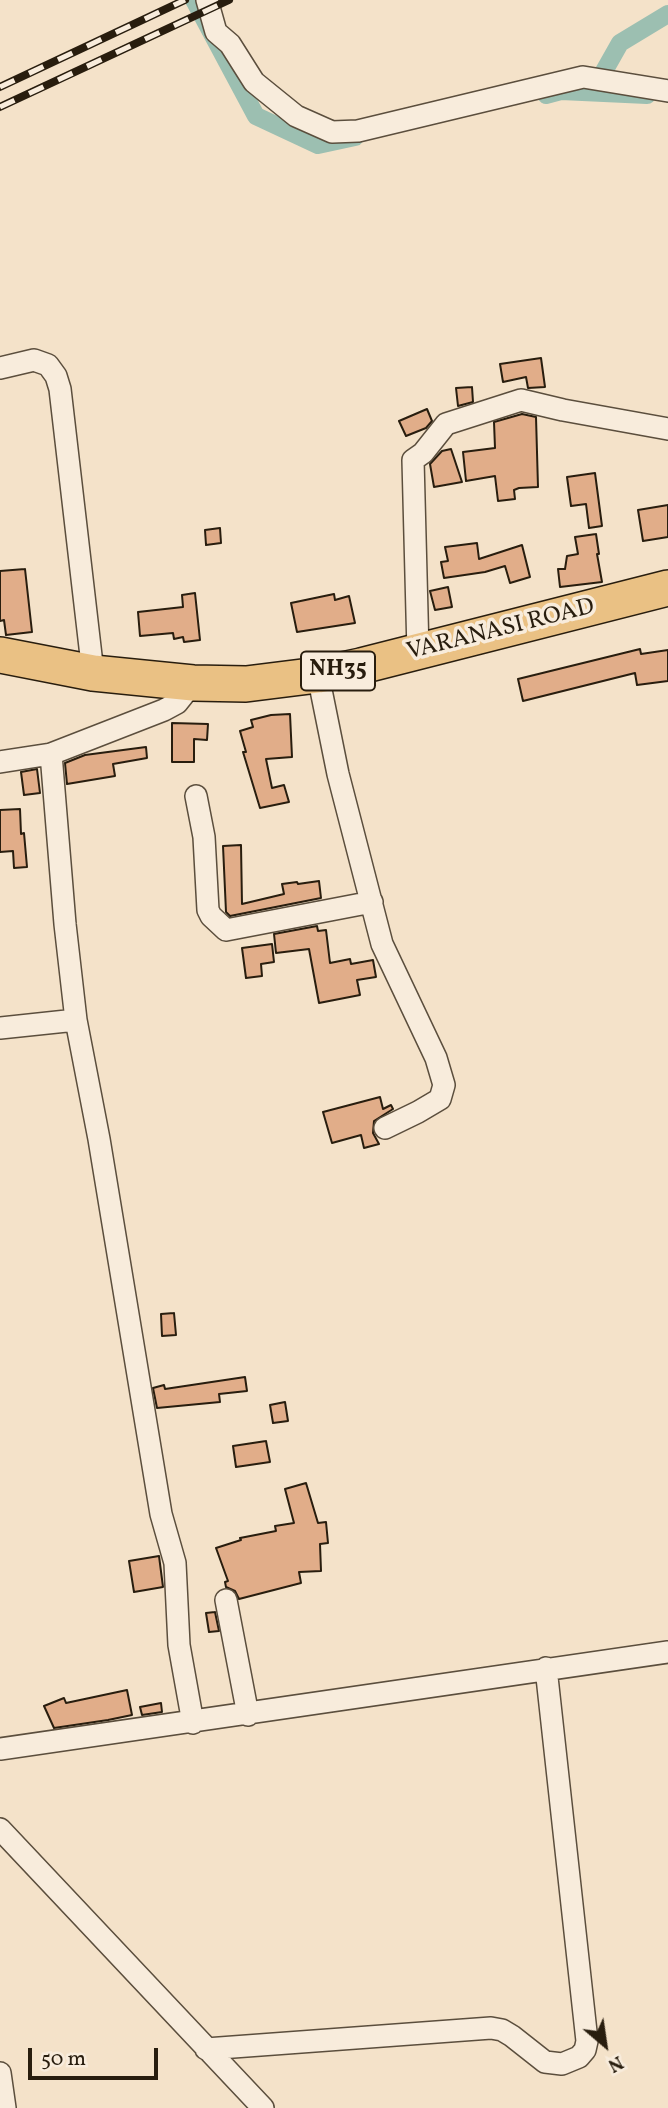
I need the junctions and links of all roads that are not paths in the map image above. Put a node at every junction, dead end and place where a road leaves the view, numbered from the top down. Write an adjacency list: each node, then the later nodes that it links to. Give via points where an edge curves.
1 (207, 0): 2 (street, via 216,32 230,44 259,87 296,116 332,132 358,131 571,79)
2 (668, 91)
3 (0, 368): 8 (street, via 34,360 48,365 60,389)
4 (668, 429): 6 (street, via 521,400 446,424 413,460)
5 (668, 588): 6 (highway, VARANASI ROAD / NH35)
6 (418, 652): 9 (highway, VARANASI ROAD / NH35)
7 (0, 655): 8 (highway, VARANASI ROAD / NH35)
8 (93, 673): 10 (highway, VARANASI ROAD / NH35)
9 (318, 675): 10 (highway, VARANASI ROAD / NH35, via 246,684); 14 (street)
10 (193, 683): 11 (street, via 177,704)
11 (51, 754): 12 (street); 15 (street)
12 (0, 762)
13 (195, 796): 14 (street, via 204,837 208,910 226,930)
14 (372, 902): 17 (street, via 382,944 436,1058 444,1085 440,1099)
15 (76, 1020): 16 (street); 22 (street, via 161,1514 174,1563 179,1645)
16 (0, 1028)
17 (385, 1128)
18 (226, 1600): 21 (street)
19 (668, 1652): 20 (street)
20 (546, 1668): 21 (street); 25 (street, via 587,2041 579,2057 562,2064 545,2062 512,2036 491,2028)
21 (248, 1715): 22 (street)
22 (193, 1723): 23 (street)
23 (0, 1749)
24 (0, 1829): 25 (street)
25 (206, 2049): 28 (street)
26 (0, 2073): 27 (street)
27 (5, 2108)
28 (264, 2108)

